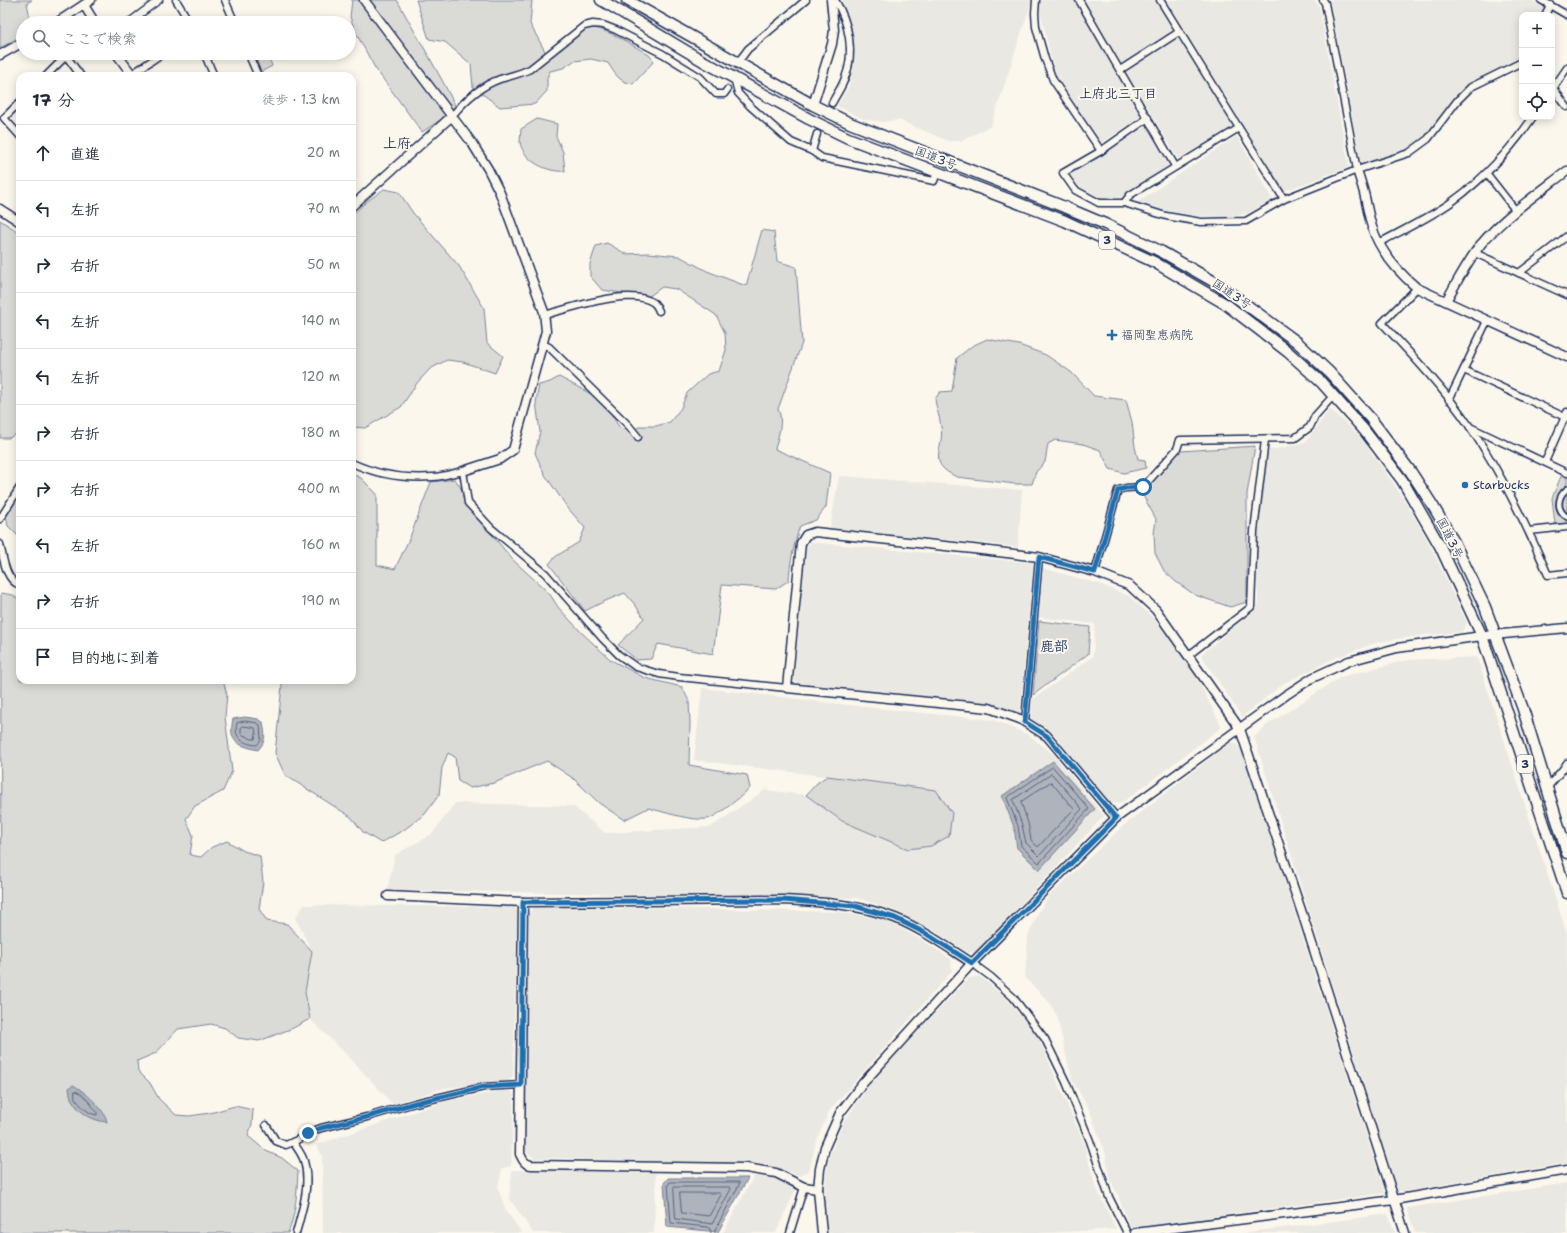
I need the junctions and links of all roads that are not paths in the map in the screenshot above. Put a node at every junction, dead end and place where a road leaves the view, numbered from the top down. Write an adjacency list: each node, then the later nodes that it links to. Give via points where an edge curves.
1 (91, 0): 17 (street)
2 (159, 0): 22 (street)
3 (176, 0): 23 (street)
4 (225, 0): 24 (street)
5 (364, 0): 52 (street)
6 (601, 0): 44 (highway, 国道3号 / 3)
7 (627, 0): 49 (highway, 国道3号 / 3)
8 (806, 0): 28 (street)
9 (831, 0): 49 (street, via 834,30 832,44)
10 (835, 0): 48 (street, via 850,39 850,60 846,78)
11 (1036, 0): 59 (street, via 1036,27 1053,80)
12 (1079, 0): 37 (street)
13 (1160, 0): 25 (street)
14 (1323, 0): 61 (street)
15 (1541, 0): 16 (street)
16 (1550, 5): 18 (street); 19 (street)
17 (84, 6): 20 (street); 21 (street)
18 (1546, 12)
19 (1567, 15)
20 (68, 16)
21 (90, 16)
22 (137, 16)
23 (186, 16)
24 (232, 16)
25 (1179, 32): 37 (street); 55 (street)
26 (16, 46): 27 (street)
27 (0, 55)
28 (742, 57)
29 (60, 60): 38 (street)
30 (69, 60): 39 (street)
31 (121, 60): 40 (street)
32 (153, 60): 41 (street)
33 (207, 60): 42 (street)
34 (251, 60): 43 (street)
35 (1519, 63): 61 (street, via 1471,87 1419,147 1409,153)
36 (1567, 68): 45 (street)
37 (1120, 70): 53 (street)
38 (49, 72)
39 (78, 72)
40 (131, 72)
41 (137, 72)
42 (211, 72)
43 (256, 72)
44 (734, 78): 58 (street, via 738,93 750,106 791,142); 63 (highway, 国道3号 / 3, via 848,138)
45 (1555, 85)
46 (727, 90): 52 (street, via 724,94 716,94 700,77 663,54 616,30 593,24 584,26 530,69 476,91)
47 (1555, 93): 51 (street)
48 (832, 103)
49 (813, 105): 106 (highway, 国道3号 / 3, via 850,123 1105,224 1162,252 1218,284 1297,342 1330,373 1371,419 1411,472 1454,542 1485,607)
50 (16, 106): 56 (street, via 4,118)
51 (1567, 108)
52 (452, 116): 66 (street); 79 (street, via 472,143 500,193)
53 (1148, 118): 59 (street); 60 (street)
54 (1531, 120): 64 (street)
55 (1239, 128): 60 (street); 65 (street)
56 (16, 132)
57 (817, 134): 58 (street)
58 (812, 151): 63 (street, via 822,158 934,181)
59 (1101, 151): 67 (street, via 1063,173 1075,190 1099,203)
60 (1175, 166): 67 (street, via 1130,196)
61 (1357, 170): 65 (street); 72 (street)
62 (1567, 171): 69 (street)
63 (937, 172): 84 (highway, 国道3号 / 3, via 1064,221 1154,262 1227,304 1288,352)
64 (1487, 174): 69 (street); 72 (street, via 1453,201)
65 (1284, 199): 67 (street, via 1246,221 1234,222 1201,222 1166,216)
66 (356, 202)
67 (1124, 203)
68 (0, 209): 70 (street)
69 (1516, 211): 73 (street)
70 (16, 219)
71 (1567, 236): 74 (street)
72 (1379, 243): 75 (street, via 1390,262)
73 (1475, 253): 74 (street); 77 (street)
74 (1519, 273): 76 (street)
75 (1417, 288): 77 (street); 85 (street, via 1382,323)
76 (1566, 294)
77 (1446, 301): 80 (street)
78 (659, 311): 79 (street, via 654,303 635,298 601,299)
79 (544, 315): 81 (street, via 546,331)
80 (1487, 321): 82 (street); 83 (street)
81 (543, 344): 88 (street, via 549,347); 92 (street, via 512,450 500,459)
82 (1567, 356)
83 (1464, 370): 85 (street); 86 (street)
84 (1333, 396): 89 (street, via 1315,416 1310,427 1295,438); 107 (highway, 国道3号 / 3, via 1364,430 1402,480 1440,546)
85 (1450, 400): 87 (street)
86 (1566, 415): 90 (street)
87 (1470, 427): 90 (street); 99 (street, via 1505,484)
88 (638, 437)
89 (1265, 440): 102 (street, via 1180,440 1177,449 1143,487 1118,490); 108 (street, via 1254,531 1251,607)
90 (1545, 462): 93 (street)
91 (356, 465): 92 (street, via 390,476 434,477)
92 (463, 471): 109 (street, via 468,504 501,537 545,573 619,655 636,667 679,677)
93 (1567, 473)
94 (1567, 489): 96 (street, via 1559,503)
95 (16, 493): 97 (street)
96 (1567, 517)
97 (0, 519)
98 (1567, 527): 99 (street)
99 (1529, 531): 103 (street, via 1548,575)
100 (0, 544): 104 (street, via 8,573)
101 (1039, 557): 102 (street); 109 (street, via 815,532 806,535 801,544); 110 (street)
102 (1095, 572): 108 (street, via 1130,586 1156,610)
103 (1567, 573)
104 (16, 584)
105 (1567, 628): 106 (street)
106 (1494, 635): 107 (street); 113 (highway, 国道3号 / 3, via 1523,709)
107 (1482, 636): 111 (street, via 1397,648 1348,661 1312,678); 116 (highway, 国道3号 / 3)
108 (1189, 655): 111 (street)
109 (787, 688): 110 (street, via 989,708)
110 (1025, 722): 114 (street, via 1047,736)
111 (1240, 729): 114 (street); 126 (street)
112 (1567, 763): 113 (street)
113 (1546, 789): 115 (highway, 国道3号 / 3)
114 (1116, 818): 119 (street)
115 (1567, 853)
116 (1567, 893)
117 (388, 896): 118 (street)
118 (523, 902): 119 (street, via 783,900 855,906 895,918 925,933); 120 (street)
119 (972, 963): 125 (street, via 863,1083 840,1113 825,1147); 130 (street, via 1013,996 1044,1039 1066,1082 1109,1197)
120 (521, 1085): 122 (street, via 484,1087 415,1103 321,1128); 124 (street, via 520,1154 527,1164 746,1168 776,1173)
121 (266, 1125): 122 (street, via 276,1141 286,1145)
122 (293, 1142): 127 (street, via 305,1162 306,1177 304,1204)
123 (1567, 1170): 126 (street)
124 (804, 1187): 125 (street); 128 (street)
125 (818, 1189): 129 (street)
126 (1394, 1200): 131 (street); 132 (street)
127 (296, 1233)
128 (790, 1233)
129 (822, 1233)
130 (1127, 1233)
131 (1135, 1233)
132 (1405, 1233)

